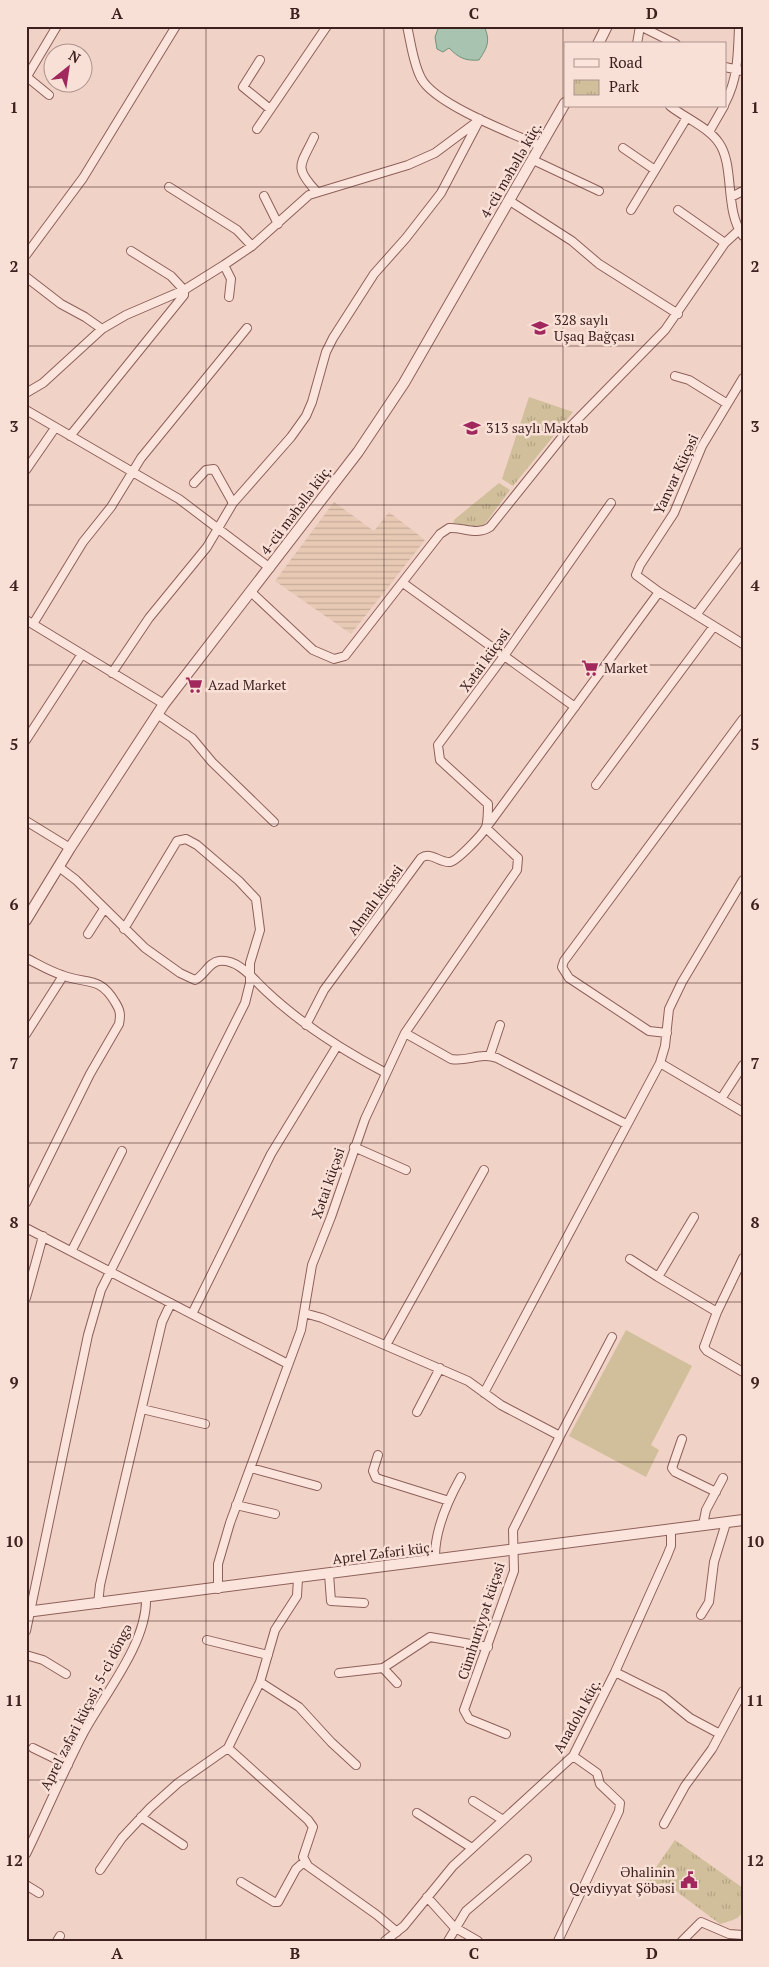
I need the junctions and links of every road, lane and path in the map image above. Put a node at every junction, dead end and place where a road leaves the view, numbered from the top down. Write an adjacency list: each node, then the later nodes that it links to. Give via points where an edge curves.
1 (56, 26): 14 (street)
2 (176, 26): 44 (street, via 83,178)
3 (327, 26): 20 (street)
4 (407, 26): 21 (street, via 421,80 439,96)
5 (607, 26): 8 (street)
6 (640, 26): 9 (street); 10 (street)
7 (739, 26): 13 (street)
8 (599, 42)
9 (637, 42)
10 (672, 42)
11 (260, 60): 20 (street, via 243,87)
12 (726, 67): 13 (street)
13 (740, 71): 16 (street)
14 (26, 78): 15 (street)
15 (49, 95)
16 (726, 102)
17 (564, 105): 26 (street, 4-cü məhəllə küç.)
18 (672, 108): 22 (street)
19 (722, 108): 24 (street)
20 (270, 109): 23 (street)
21 (480, 119): 26 (street); 31 (street, via 440,150 408,165); 63 (street, via 442,193 374,274 333,338 306,416)
22 (686, 119): 24 (street); 29 (street)
23 (257, 129)
24 (709, 132): 35 (street, via 724,151)
25 (314, 136): 31 (street, via 300,170)
26 (541, 146): 28 (street, 4-cü məhəllə küç.)
27 (623, 148): 29 (street)
28 (533, 160): 32 (street); 36 (street, 4-cü məhəllə küç.)
29 (655, 170): 37 (street)
30 (169, 187): 42 (street, via 237,230)
31 (316, 191): 39 (street)
32 (599, 191)
33 (743, 192): 35 (street)
34 (264, 196): 39 (street)
35 (731, 197): 40 (street, via 732,214)
36 (510, 201): 49 (street, via 572,241 599,264); 66 (street, 4-cü məhəllə küç., via 404,383 358,452)
37 (631, 210)
38 (678, 210): 41 (street)
39 (278, 224): 42 (street)
40 (741, 233): 41 (street)
41 (725, 243): 49 (street)
42 (252, 246): 45 (street)
43 (131, 251): 47 (street, via 171,276)
44 (26, 255)
45 (224, 265): 47 (street); 48 (street, via 231,279)
46 (26, 277): 51 (street, via 61,304)
47 (184, 290): 51 (street); 58 (street, via 180,301)
48 (229, 296)
49 (678, 314): 67 (street, via 555,444 490,527 477,532 449,528 440,534)
50 (247, 328): 60 (street)
51 (102, 329): 54 (street, via 43,383)
52 (675, 376): 55 (street, via 689,380)
53 (743, 378): 55 (street, Yanvar Küçəsi)
54 (26, 394)
55 (726, 403): 69 (street, Yanvar Küçəsi, via 695,460 680,500 637,570 639,579)
56 (26, 410): 57 (street)
57 (55, 428): 58 (street); 59 (street)
58 (70, 436): 60 (street)
59 (26, 470)
60 (132, 471): 64 (street, via 179,499); 71 (street, via 111,507)
61 (194, 483): 63 (street, via 206,470 214,469)
62 (611, 502): 75 (street, Xətai küçəsi)
63 (233, 503): 64 (street)
64 (218, 528): 66 (street); 76 (street, via 149,618)
65 (743, 552): 70 (street)
66 (270, 568): 68 (street, 4-cü məhəllə küç.)
67 (403, 583): 68 (street, via 345,656 340,658 313,650); 75 (street)
68 (250, 592): 77 (street, 4-cü məhəllə küç.)
69 (659, 592): 70 (street, Yanvar Küçəsi); 78 (street)
70 (696, 615): 72 (street, Yanvar Küçəsi)
71 (29, 622): 74 (street)
72 (714, 626): 73 (street, Yanvar Küçəsi); 82 (street)
73 (743, 644)
74 (82, 654): 76 (street); 81 (street)
75 (504, 656): 78 (street); 85 (street, Xətai küçəsi, via 438,745 440,760 488,804)
76 (112, 673): 77 (street)
77 (164, 704): 79 (street, 4-cü məhəllə küç.)
78 (575, 707): 85 (street)
79 (157, 714): 84 (street, via 192,738); 86 (street, 4-cü məhəllə küç.)
80 (743, 719): 99 (street, via 562,967 569,978 649,1031)
81 (26, 740)
82 (596, 785)
83 (26, 821): 86 (street)
84 (274, 822)
85 (486, 828): 96 (street, Almalı küçəsi, via 456,860 442,862 425,855 421,858 324,990); 98 (street, Xətai küçəsi, via 518,858 517,870)
86 (70, 848): 87 (street, 4-cü məhəllə küç.)
87 (59, 867): 89 (street); 90 (street, 4-cü məhəllə küç.)
88 (743, 880): 99 (street, via 682,982 669,1009)
89 (104, 909): 91 (street); 92 (street)
90 (26, 920)
91 (124, 929): 94 (street, via 161,961 190,979 201,978 218,961 235,965); 94 (street, via 177,841 186,839 225,869 256,899 261,923)
92 (88, 934)
93 (26, 958): 95 (street)
94 (250, 974): 96 (street); 120 (street, via 245,1003)
95 (63, 976): 100 (street); 113 (street, via 103,986 121,1016)
96 (306, 1025): 101 (street)
97 (500, 1026): 102 (street)
98 (405, 1033): 102 (street, via 451,1059); 105 (street, Xətai küçəsi)
99 (667, 1033): 103 (street)
100 (26, 1034)
101 (337, 1046): 105 (street); 126 (street, via 271,1154)
102 (490, 1056): 108 (street)
103 (660, 1063): 106 (street); 108 (street)
104 (743, 1065): 106 (street)
105 (386, 1073): 109 (street, Xətai küçəsi)
106 (721, 1099): 107 (street)
107 (743, 1112)
108 (626, 1124): 132 (street)
109 (354, 1148): 111 (street); 125 (street, Xətai küçəsi, via 312,1265)
110 (122, 1151): 117 (street)
111 (406, 1170)
112 (484, 1170): 128 (street)
113 (26, 1203)
114 (694, 1217): 121 (street)
115 (26, 1228): 116 (street)
116 (43, 1236): 117 (street); 122 (street)
117 (72, 1250): 120 (street)
118 (743, 1258): 124 (street)
119 (630, 1260): 121 (street)
120 (111, 1270): 123 (street); 159 (street, via 101,1290 88,1335)
121 (658, 1277): 124 (street)
122 (26, 1298)
123 (172, 1303): 126 (street); 133 (street, via 162,1322)
124 (717, 1312): 131 (street, via 704,1347)
125 (304, 1313): 128 (street); 129 (street, Xətai küçəsi)
126 (192, 1314): 129 (street)
127 (612, 1337): 136 (street, Cümhuriyyət küçəsi)
128 (386, 1346): 130 (street)
129 (288, 1364): 139 (street, Xətai küçəsi)
130 (440, 1368): 132 (street, via 468,1381); 134 (street)
131 (743, 1372)
132 (484, 1393): 136 (street, via 501,1406)
133 (142, 1409): 135 (street); 158 (street)
134 (418, 1412)
135 (205, 1424)
136 (560, 1436): 151 (street, Cümhuriyyət küçəsi, via 514,1530)
137 (682, 1439): 143 (street, via 672,1468)
138 (378, 1456): 144 (street, via 373,1471 376,1478)
139 (251, 1468): 142 (street); 145 (street, Xətai küçəsi)
140 (461, 1477): 144 (street)
141 (723, 1478): 143 (street)
142 (317, 1486)
143 (716, 1492): 149 (street, via 706,1510)
144 (449, 1501): 152 (street, via 436,1542)
145 (236, 1505): 146 (street); 155 (street, Xətai küçəsi, via 218,1564)
146 (275, 1514)
147 (743, 1520): 148 (street, Aprel Zəfəri küç.)
148 (726, 1523): 149 (street, Aprel Zəfəri küç.); 160 (street, via 714,1562 709,1602)
149 (703, 1526): 150 (street, Aprel Zəfəri küç.)
150 (671, 1530): 151 (street, Aprel Zəfəri küç.); 167 (street, Anadolu küç., via 671,1546)
151 (513, 1549): 152 (street, Aprel Zəfəri küç.); 163 (street, Cümhuriyyət küçəsi, via 514,1571)
152 (435, 1560): 153 (street, Aprel Zəfəri küç.)
153 (329, 1574): 154 (street, Aprel Zəfəri küç.); 157 (street, via 332,1601)
154 (298, 1578): 155 (street, Aprel Zəfəri küç.); 165 (street, via 297,1596 275,1630)
155 (218, 1589): 156 (street, Aprel Zəfəri küç.)
156 (146, 1597): 158 (street, Aprel Zəfəri küç.); 178 (street, Aprel zəfəri küçəsi, 5-ci döngə, via 144,1619 136,1642)
157 (364, 1603)
158 (98, 1604): 159 (street, Aprel Zəfəri küç.)
159 (28, 1612): 161 (street)
160 (701, 1615)
161 (26, 1632)
162 (207, 1640): 165 (street)
163 (488, 1647): 166 (street, via 430,1637); 173 (street, Cümhuriyyət küçəsi, via 464,1710 469,1719)
164 (26, 1655): 169 (street, via 43,1660)
165 (268, 1655): 170 (street)
166 (383, 1668): 168 (street); 171 (street)
167 (615, 1672): 174 (street, via 663,1696 690,1718); 177 (street, Anadolu küç.)
168 (339, 1673)
169 (66, 1674)
170 (260, 1682): 176 (street); 179 (street, via 299,1707)
171 (397, 1684)
172 (743, 1691): 174 (street)
173 (506, 1734)
174 (720, 1734): 184 (street)
175 (33, 1748): 178 (street)
176 (228, 1748): 182 (street, via 178,1783); 189 (street, via 313,1827 304,1853)
177 (573, 1756): 183 (street, Anadolu küç.); 201 (street, via 597,1773 600,1784 620,1803)
178 (68, 1765): 187 (street, Aprel zəfəri küçəsi, 5-ci döngə)
179 (356, 1765)
180 (473, 1800): 183 (street)
181 (418, 1813): 186 (street)
182 (140, 1817): 185 (street); 190 (street)
183 (503, 1820): 186 (street, Anadolu küç.)
184 (664, 1824)
185 (183, 1845)
186 (472, 1848): 194 (street, Anadolu küç.)
187 (26, 1854)
188 (527, 1859): 195 (street, via 470,1908)
189 (305, 1861): 191 (street, via 296,1868 278,1902); 196 (street)
190 (100, 1870)
191 (241, 1882)
192 (26, 1885): 193 (street)
193 (39, 1893)
194 (427, 1897): 195 (street); 196 (street, Anadolu küç.)
195 (454, 1927): 199 (street); 200 (street)
196 (397, 1932): 198 (street, Anadolu küç.)
197 (743, 1934): 202 (street, via 729,1934 701,1922)
198 (385, 1941)
199 (448, 1941)
200 (478, 1941)
201 (558, 1941)
202 (682, 1941)

